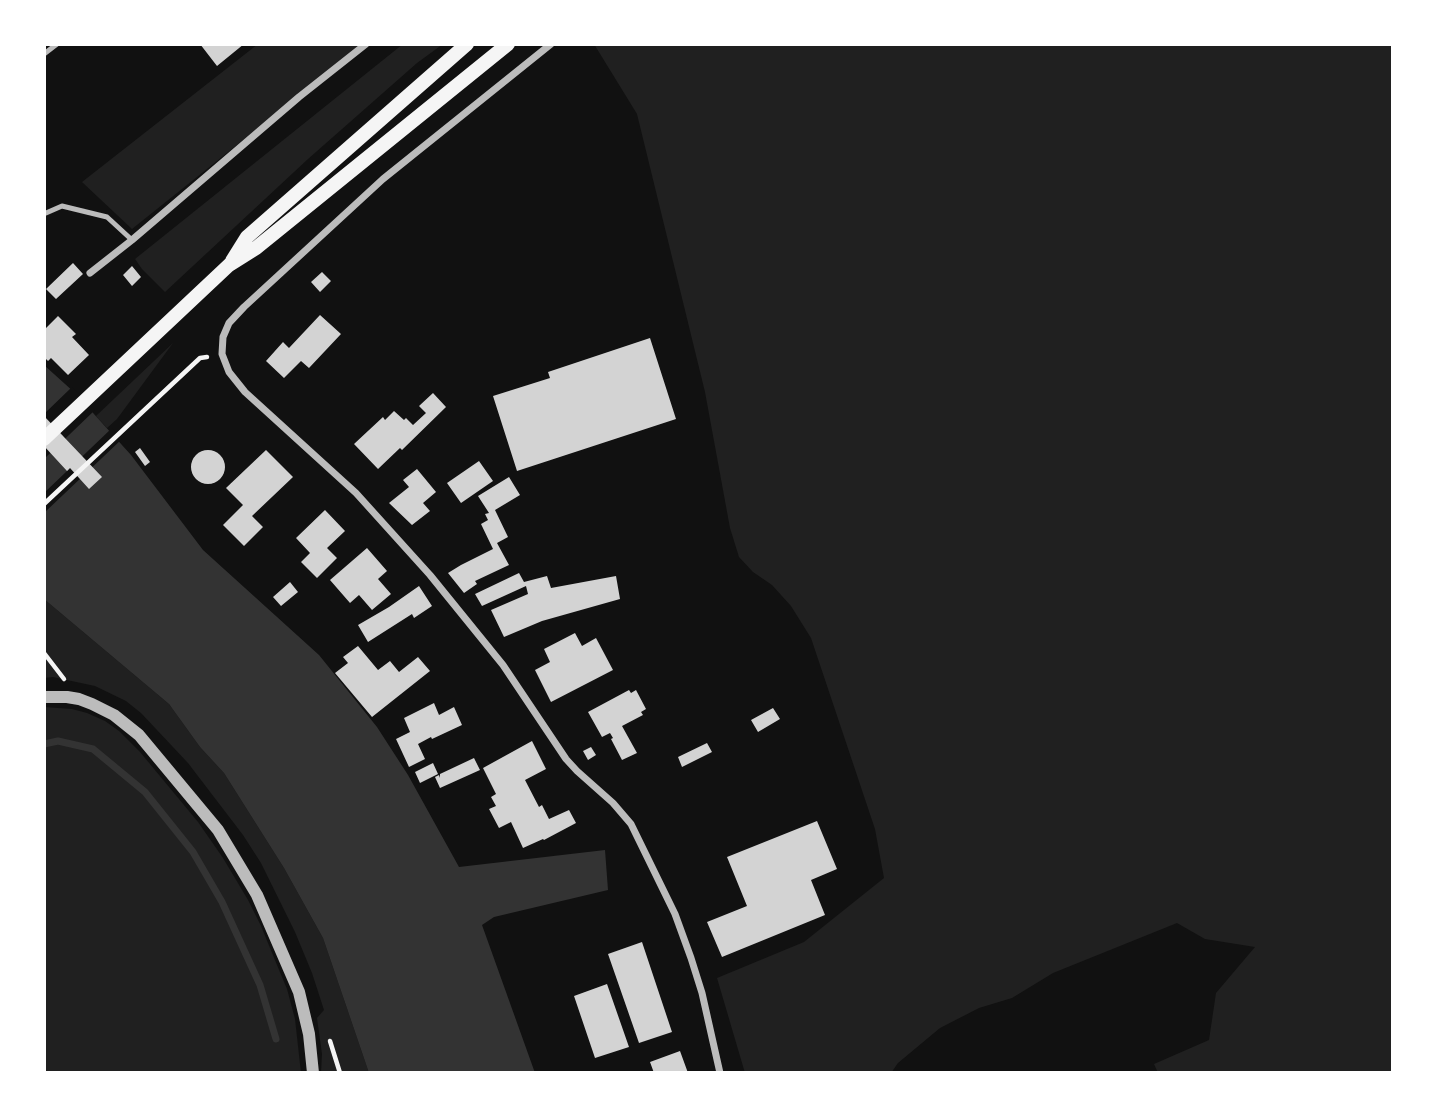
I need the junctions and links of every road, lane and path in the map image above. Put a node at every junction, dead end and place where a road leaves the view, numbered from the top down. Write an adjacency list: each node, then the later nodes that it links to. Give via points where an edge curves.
1 (57, 44): 6 (lane)
2 (366, 44): 8 (street)
3 (467, 44): 9 (main road, via 247,237)
4 (508, 44): 9 (main road)
5 (551, 44): 11 (street, via 383,179 244,307 229,323)
6 (44, 54)
7 (46, 214): 8 (lane, via 62,206 107,216)
8 (132, 240): 10 (street)
9 (229, 265): 12 (main road)
10 (90, 273)
11 (222, 354): 13 (path, via 200,358); 20 (street, via 245,392 356,493 430,575 503,665 566,759 631,824 691,958)
12 (44, 439)
13 (44, 504)
14 (44, 653): 15 (path)
15 (66, 682)
16 (44, 697): 18 (street, via 79,699 114,715 139,735 218,830 257,895 299,992)
17 (337, 1062): 19 (path)
18 (313, 1073)
19 (340, 1073)
20 (720, 1073)

